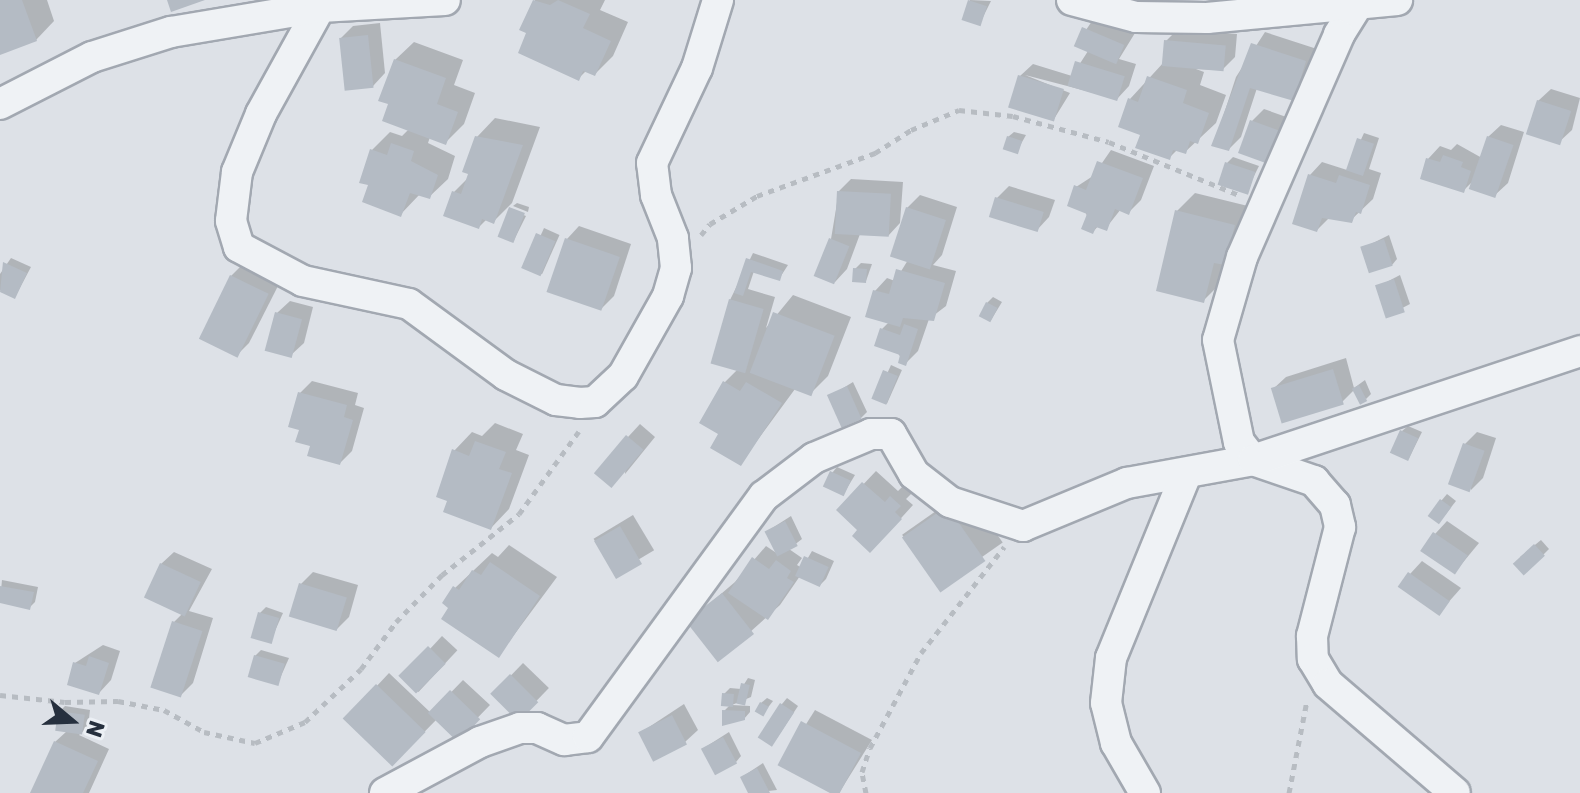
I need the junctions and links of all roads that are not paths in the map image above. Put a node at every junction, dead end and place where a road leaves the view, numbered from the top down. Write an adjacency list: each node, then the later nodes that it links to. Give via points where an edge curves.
1 (718, 0): 7 (street, via 697,68 652,163 676,268 668,296 623,376 595,402 556,400 532,389 409,304 303,281 239,247 231,221 237,172 261,114)
2 (1072, 0): 5 (street, via 1136,17 1207,18)
3 (1397, 0): 6 (street)
4 (440, 1): 7 (street)
5 (1297, 4): 6 (street)
6 (1358, 4): 10 (street, via 1339,35 1265,207 1231,289 1218,340 1239,442)
7 (320, 7): 8 (street, via 171,32 92,57)
8 (0, 104)
9 (1580, 351): 10 (street)
10 (1253, 460): 11 (street); 14 (street, via 1314,481 1335,505 1340,527 1312,636 1313,659 1328,684)
11 (1186, 474): 12 (street, via 1127,483 1023,526 935,493 914,474 891,434 855,441 804,464 764,496 588,737 564,740 537,728 520,728 480,742); 13 (street, via 1111,658 1106,703 1116,743)
12 (385, 793)
13 (1145, 793)
14 (1455, 793)

